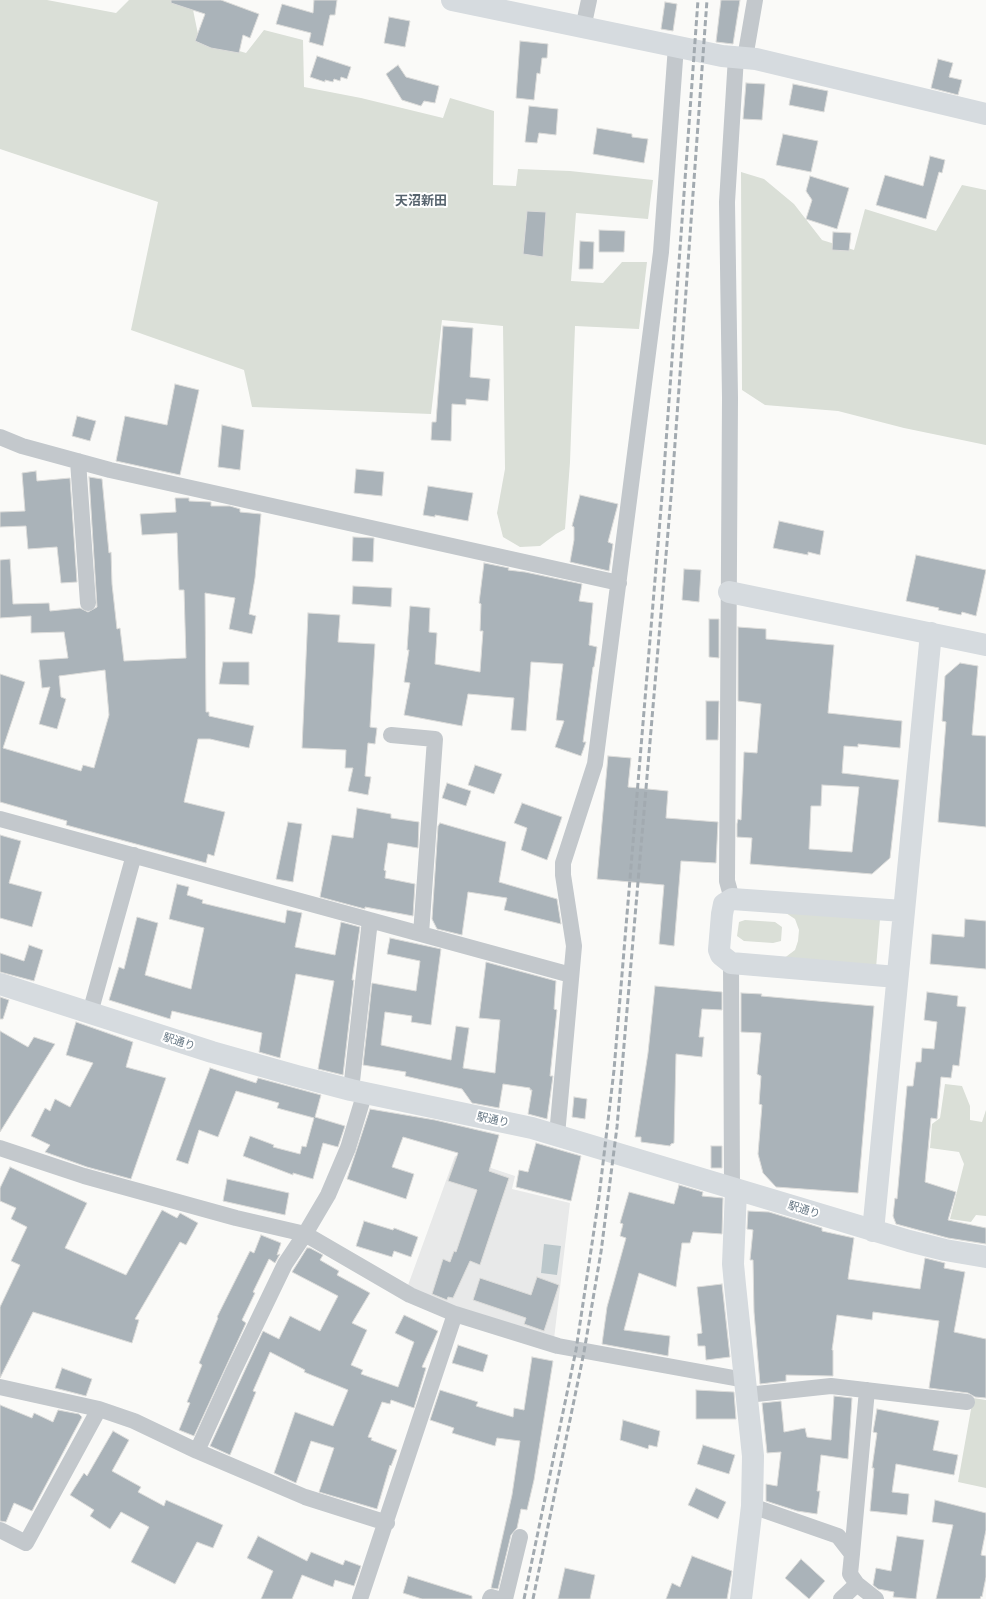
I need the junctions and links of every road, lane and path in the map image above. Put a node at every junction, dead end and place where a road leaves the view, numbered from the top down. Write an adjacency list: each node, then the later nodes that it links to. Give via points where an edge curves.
1 (452, 0): 4 (street)
2 (589, 0): 4 (street)
3 (755, 0): 6 (street)
4 (583, 28): 5 (street)
5 (676, 46): 6 (street); 10 (street, via 661,252)
6 (740, 58): 7 (street); 11 (street, via 727,202)
7 (986, 114)
8 (0, 436): 9 (street, via 22,446)
9 (78, 461): 10 (street); 12 (street)
10 (619, 583): 23 (street, via 595,764 563,863 574,946)
11 (729, 592): 13 (street); 18 (street, via 727,881)
12 (88, 603)
13 (931, 633): 14 (street); 19 (street)
14 (986, 645)
15 (391, 735): 21 (street, via 435,739)
16 (0, 819): 17 (street)
17 (134, 855): 20 (street); 26 (street)
18 (732, 899): 19 (street); 22 (street, via 723,908 719,950)
19 (903, 912): 24 (street)
20 (370, 920): 21 (street); 27 (street)
21 (421, 934): 23 (street)
22 (730, 963): 24 (street); 30 (street)
23 (571, 975): 28 (street)
24 (897, 977): 31 (street)
25 (0, 984): 26 (street, 駅通り)
26 (90, 1013): 27 (street, 駅通り, via 212,1052)
27 (358, 1091): 28 (street, 駅通り); 32 (street, via 348,1148 328,1194)
28 (557, 1135): 30 (street, 駅通り)
29 (0, 1148): 32 (street, via 84,1176 236,1218)
30 (734, 1189): 31 (street, 駅通り); 36 (street, via 733,1264)
31 (873, 1231): 33 (street, 駅通り, via 945,1250)
32 (305, 1234): 34 (street, via 410,1295); 40 (street, via 285,1264)
33 (986, 1257)
34 (455, 1314): 36 (street, via 558,1346); 42 (street)
35 (0, 1387): 39 (street)
36 (746, 1387): 37 (street, via 831,1386); 41 (street, via 753,1456)
37 (867, 1390): 38 (street); 45 (street)
38 (967, 1402)
39 (100, 1409): 40 (street, via 134,1421); 43 (street, via 26,1543)
40 (197, 1451): 42 (street, via 305,1497)
41 (752, 1506): 45 (street, via 838,1536); 51 (street)
42 (387, 1523): 47 (street)
43 (0, 1530)
44 (520, 1537): 50 (street)
45 (852, 1554): 46 (street, via 850,1574)
46 (857, 1584): 52 (street); 53 (street)
47 (360, 1599)
48 (490, 1599): 49 (street)
49 (498, 1599)
50 (505, 1599)
51 (741, 1599)
52 (841, 1599)
53 (876, 1599)

